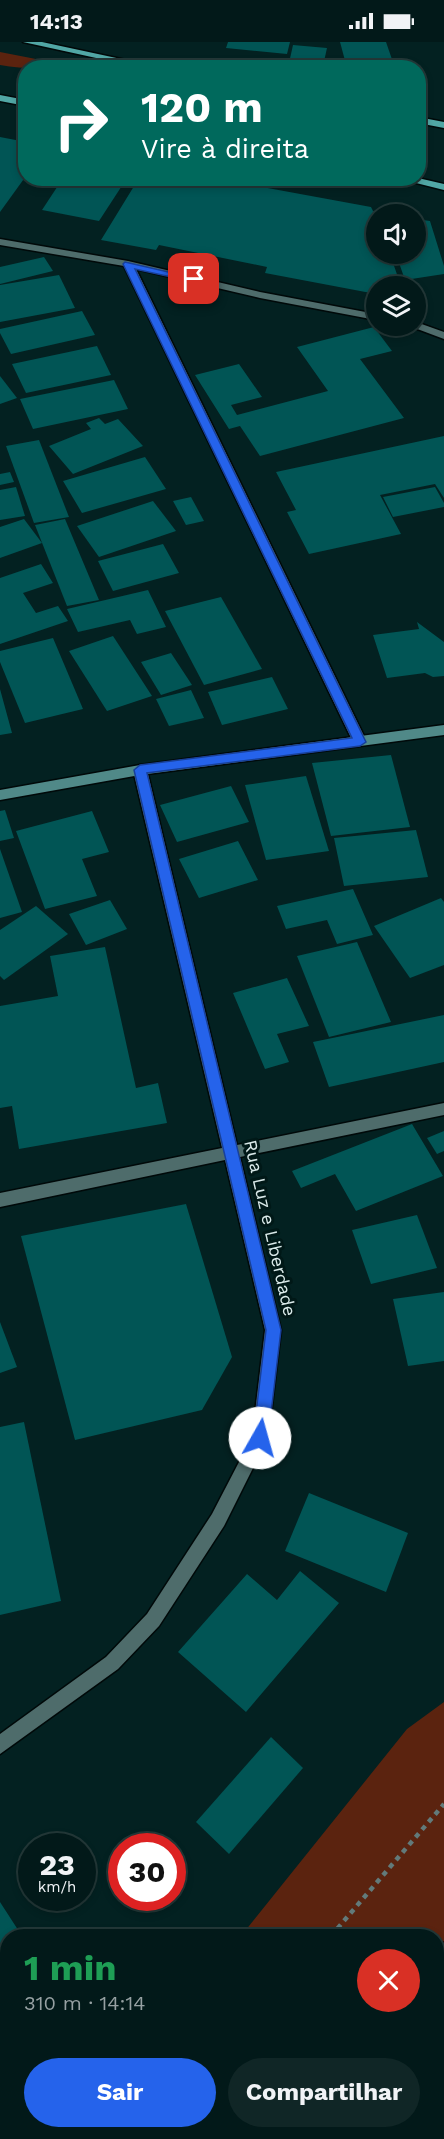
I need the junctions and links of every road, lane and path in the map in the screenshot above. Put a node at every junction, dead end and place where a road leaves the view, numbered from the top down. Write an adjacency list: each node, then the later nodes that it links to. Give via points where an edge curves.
1 (28, 42): 2 (main road)
2 (119, 60)
3 (0, 98): 4 (main road)
4 (18, 101)
5 (426, 122): 6 (main road)
6 (444, 125)
7 (426, 183): 8 (main road)
8 (444, 187)
9 (0, 242): 10 (street)
10 (128, 264): 11 (street); 15 (street)
11 (366, 315)
12 (426, 329): 13 (street)
13 (444, 336)
14 (444, 730): 15 (street)
15 (360, 742): 16 (street)
16 (140, 770): 17 (street); 19 (street, Rua Luz e Liberdade)
17 (0, 795)
18 (444, 1109): 19 (street)
19 (232, 1152): 20 (street); 21 (street, Rua Luz e Liberdade, via 273,1330 260,1438 218,1520 153,1620 112,1663)
20 (0, 1200)
21 (0, 1746)
22 (444, 1804): 23 (path)
23 (337, 1929)

